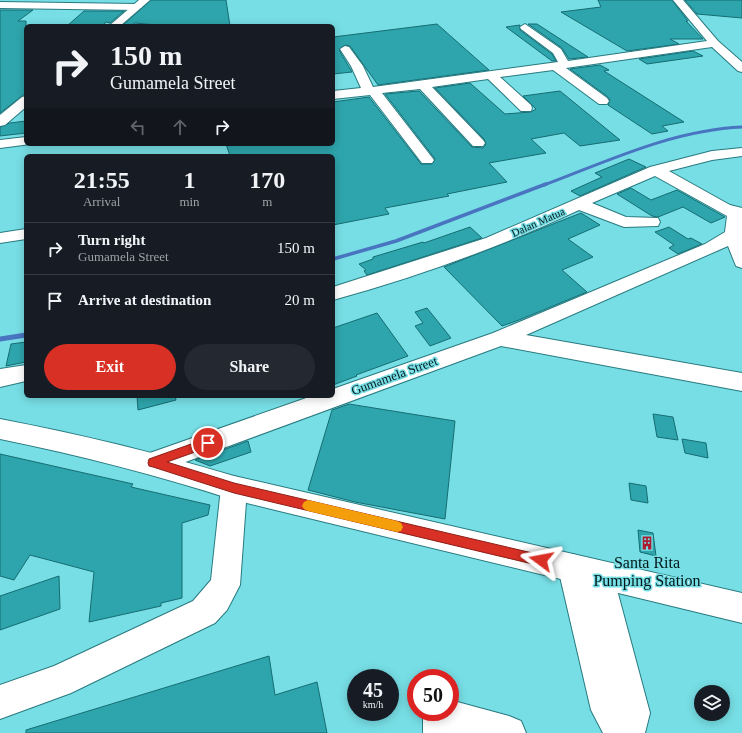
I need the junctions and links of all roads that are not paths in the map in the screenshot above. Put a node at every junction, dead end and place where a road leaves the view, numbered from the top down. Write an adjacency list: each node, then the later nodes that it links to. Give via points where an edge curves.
1 (145, 0): 4 (street)
2 (678, 0): 7 (street)
3 (0, 6): 4 (street)
4 (137, 7): 5 (street)
5 (116, 24)
6 (525, 27): 9 (street, via 557,51)
7 (714, 43): 9 (street); 10 (street, via 730,55)
8 (345, 49): 13 (street)
9 (560, 66): 11 (street); 15 (street)
10 (742, 69)
11 (490, 75): 12 (street); 17 (street)
12 (424, 85): 13 (street); 20 (street)
13 (371, 91): 14 (street); 23 (street)
14 (335, 95)
15 (603, 101)
16 (24, 102): 18 (street)
17 (526, 108)
18 (0, 122)
19 (24, 141): 21 (street)
20 (478, 143)
21 (0, 144)
22 (742, 152): 24 (street, Dalan Matua, via 703,156)
23 (427, 160)
24 (655, 170): 25 (street, Dalan Matua); 26 (street)
25 (579, 204): 27 (street, via 624,222); 32 (street, Dalan Matua, via 495,241)
26 (739, 213): 30 (street)
27 (652, 222)
28 (24, 234): 29 (street)
29 (0, 238)
30 (737, 242): 31 (street); 33 (street, Gumamela Street, via 710,248)
31 (742, 262)
32 (335, 293)
33 (500, 338): 36 (street); 37 (street, Gumamela Street)
34 (24, 373): 35 (street)
35 (0, 378)
36 (742, 382)
37 (335, 397)
38 (333, 398): 40 (street, Gumamela Street)
39 (0, 429): 40 (street)
40 (153, 463): 41 (street)
41 (234, 488): 42 (street); 44 (street, via 225,585 204,612 59,681)
42 (586, 571): 43 (street); 47 (street, via 608,710); 48 (street, via 633,713)
43 (742, 608)
44 (0, 702)
45 (440, 733): 46 (street, via 439,714)
46 (509, 733)
47 (624, 733)
48 (628, 733)

